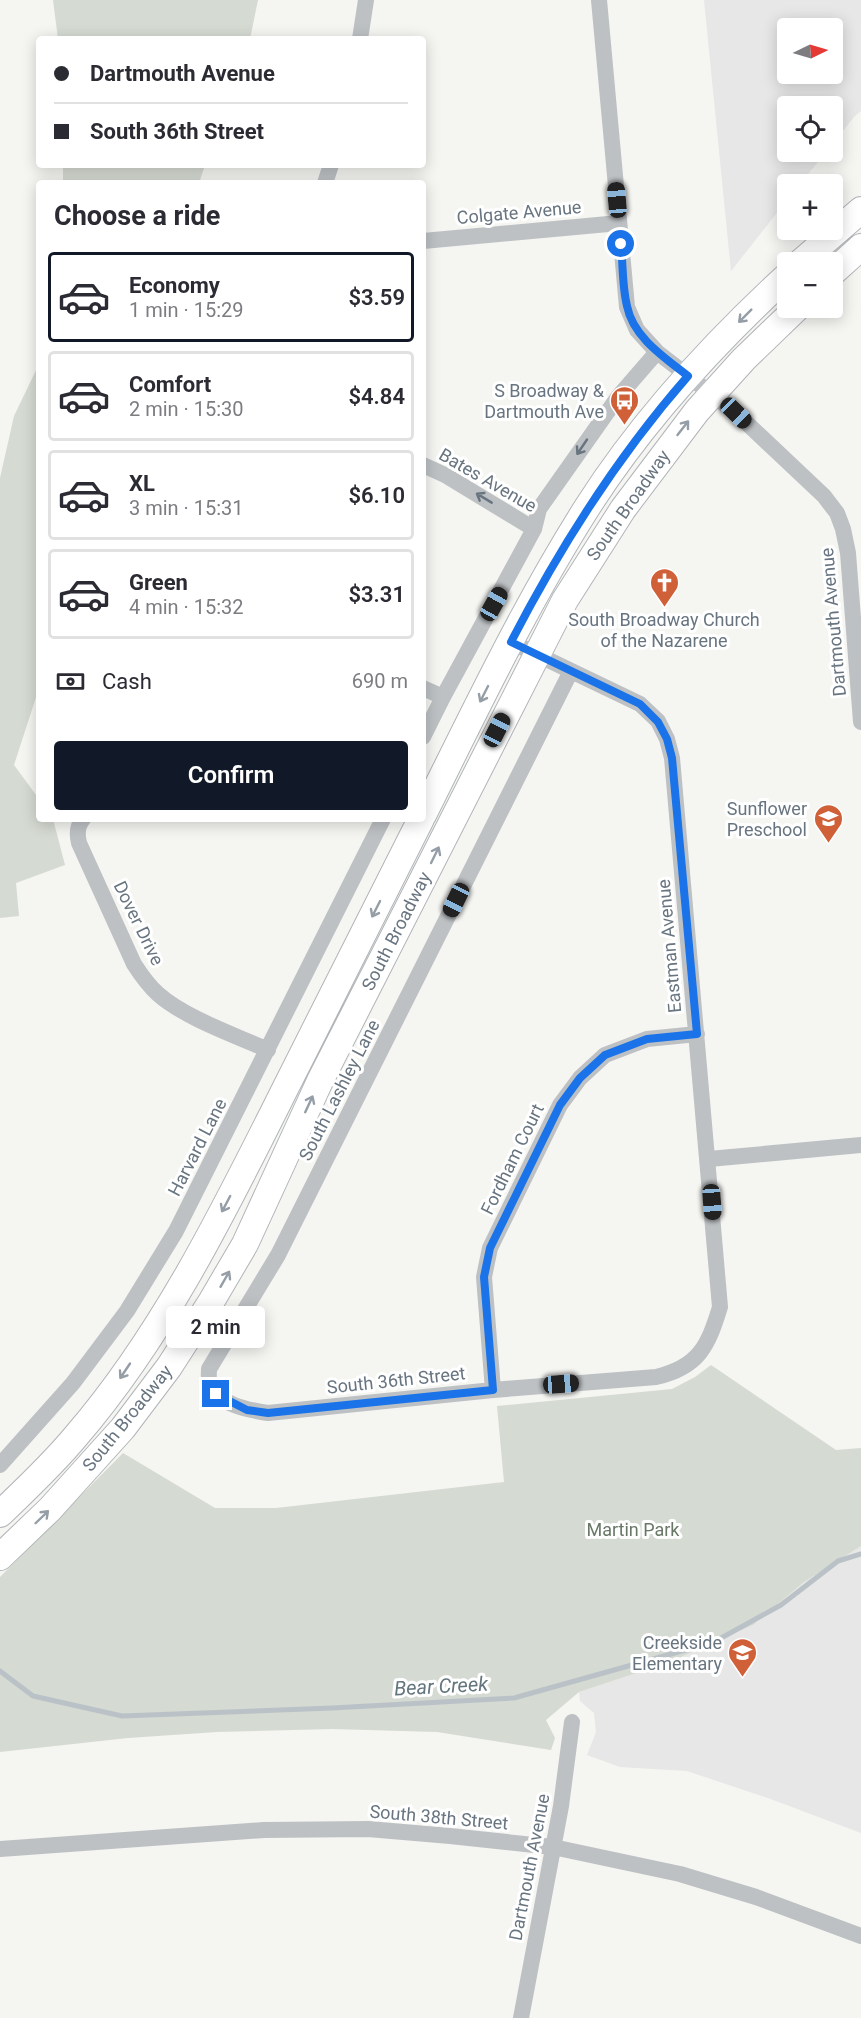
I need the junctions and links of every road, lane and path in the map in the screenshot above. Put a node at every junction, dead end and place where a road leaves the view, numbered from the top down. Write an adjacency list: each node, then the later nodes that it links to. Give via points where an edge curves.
1 (366, 0): 3 (street)
2 (599, 0): 5 (street, Dartmouth Avenue)
3 (360, 36)
4 (861, 210): 8 (main road)
5 (619, 223): 6 (street, Colgate Avenue); 12 (street, Dartmouth Avenue, via 627,307 638,330)
6 (426, 241)
7 (861, 247): 9 (main road)
8 (813, 252)
9 (843, 263)
10 (777, 286): 13 (main road, South Broadway, one-way to 13)
11 (787, 318): 14 (main road, South Broadway)
12 (657, 352): 13 (street, Dartmouth Avenue); 16 (street, one-way to 16, via 588,437 539,509)
13 (688, 376): 14 (street, Dartmouth Avenue); 18 (main road, South Broadway, via 589,505)
14 (711, 393): 17 (street, Dartmouth Avenue, via 824,496 837,513); 19 (main road, South Broadway, one-way to 14, via 565,600 623,509)
15 (426, 466): 16 (street, Bates Avenue, one-way to 15)
16 (534, 529): 22 (street)
17 (854, 553): 23 (street, Dartmouth Avenue)
18 (511, 642): 19 (street, Eastman Avenue); 25 (main road, South Broadway, one-way to 25)
19 (536, 655): 20 (street, Eastman Avenue); 38 (main road, South Broadway, one-way to 19, via 50,1509 123,1428 212,1302 245,1244 320,1081)
20 (571, 671): 29 (street, Eastman Avenue, via 640,704 658,722 667,739 672,758); 35 (street, South Lashley Lane, via 278,1255 209,1369 209,1382)
21 (426, 689): 22 (street)
22 (442, 697): 24 (street)
23 (861, 722)
24 (426, 731)
25 (426, 809)
26 (80, 822): 30 (street, Dover Drive, via 79,843 145,981 185,1012)
27 (382, 822): 30 (street, Harvard Lane)
28 (419, 822): 37 (main road, South Broadway, one-way to 37, via 201,1251 116,1386 76,1436)
29 (697, 1034): 32 (street, Eastman Avenue); 34 (street, Fordham Court, via 647,1039 605,1055 580,1078 560,1105 490,1248 484,1277)
30 (268, 1050): 36 (street, Harvard Lane, via 176,1231 127,1311 73,1383)
31 (861, 1145): 32 (street)
32 (709, 1159): 33 (street, Eastman Avenue, via 720,1307 707,1345 691,1362)
33 (656, 1377): 34 (street, South 36th Street)
34 (493, 1390): 35 (street, South 36th Street, via 268,1413 247,1410)
35 (216, 1394)
36 (0, 1465)
37 (0, 1514)
38 (0, 1557)
39 (572, 1722): 40 (street, Dartmouth Avenue)
40 (553, 1847): 41 (street, South 38th Street, via 368,1829 264,1830); 42 (street, South 38th Street, via 680,1874); 43 (street, Dartmouth Avenue)
41 (0, 1849)
42 (861, 1936)
43 (521, 2018)

